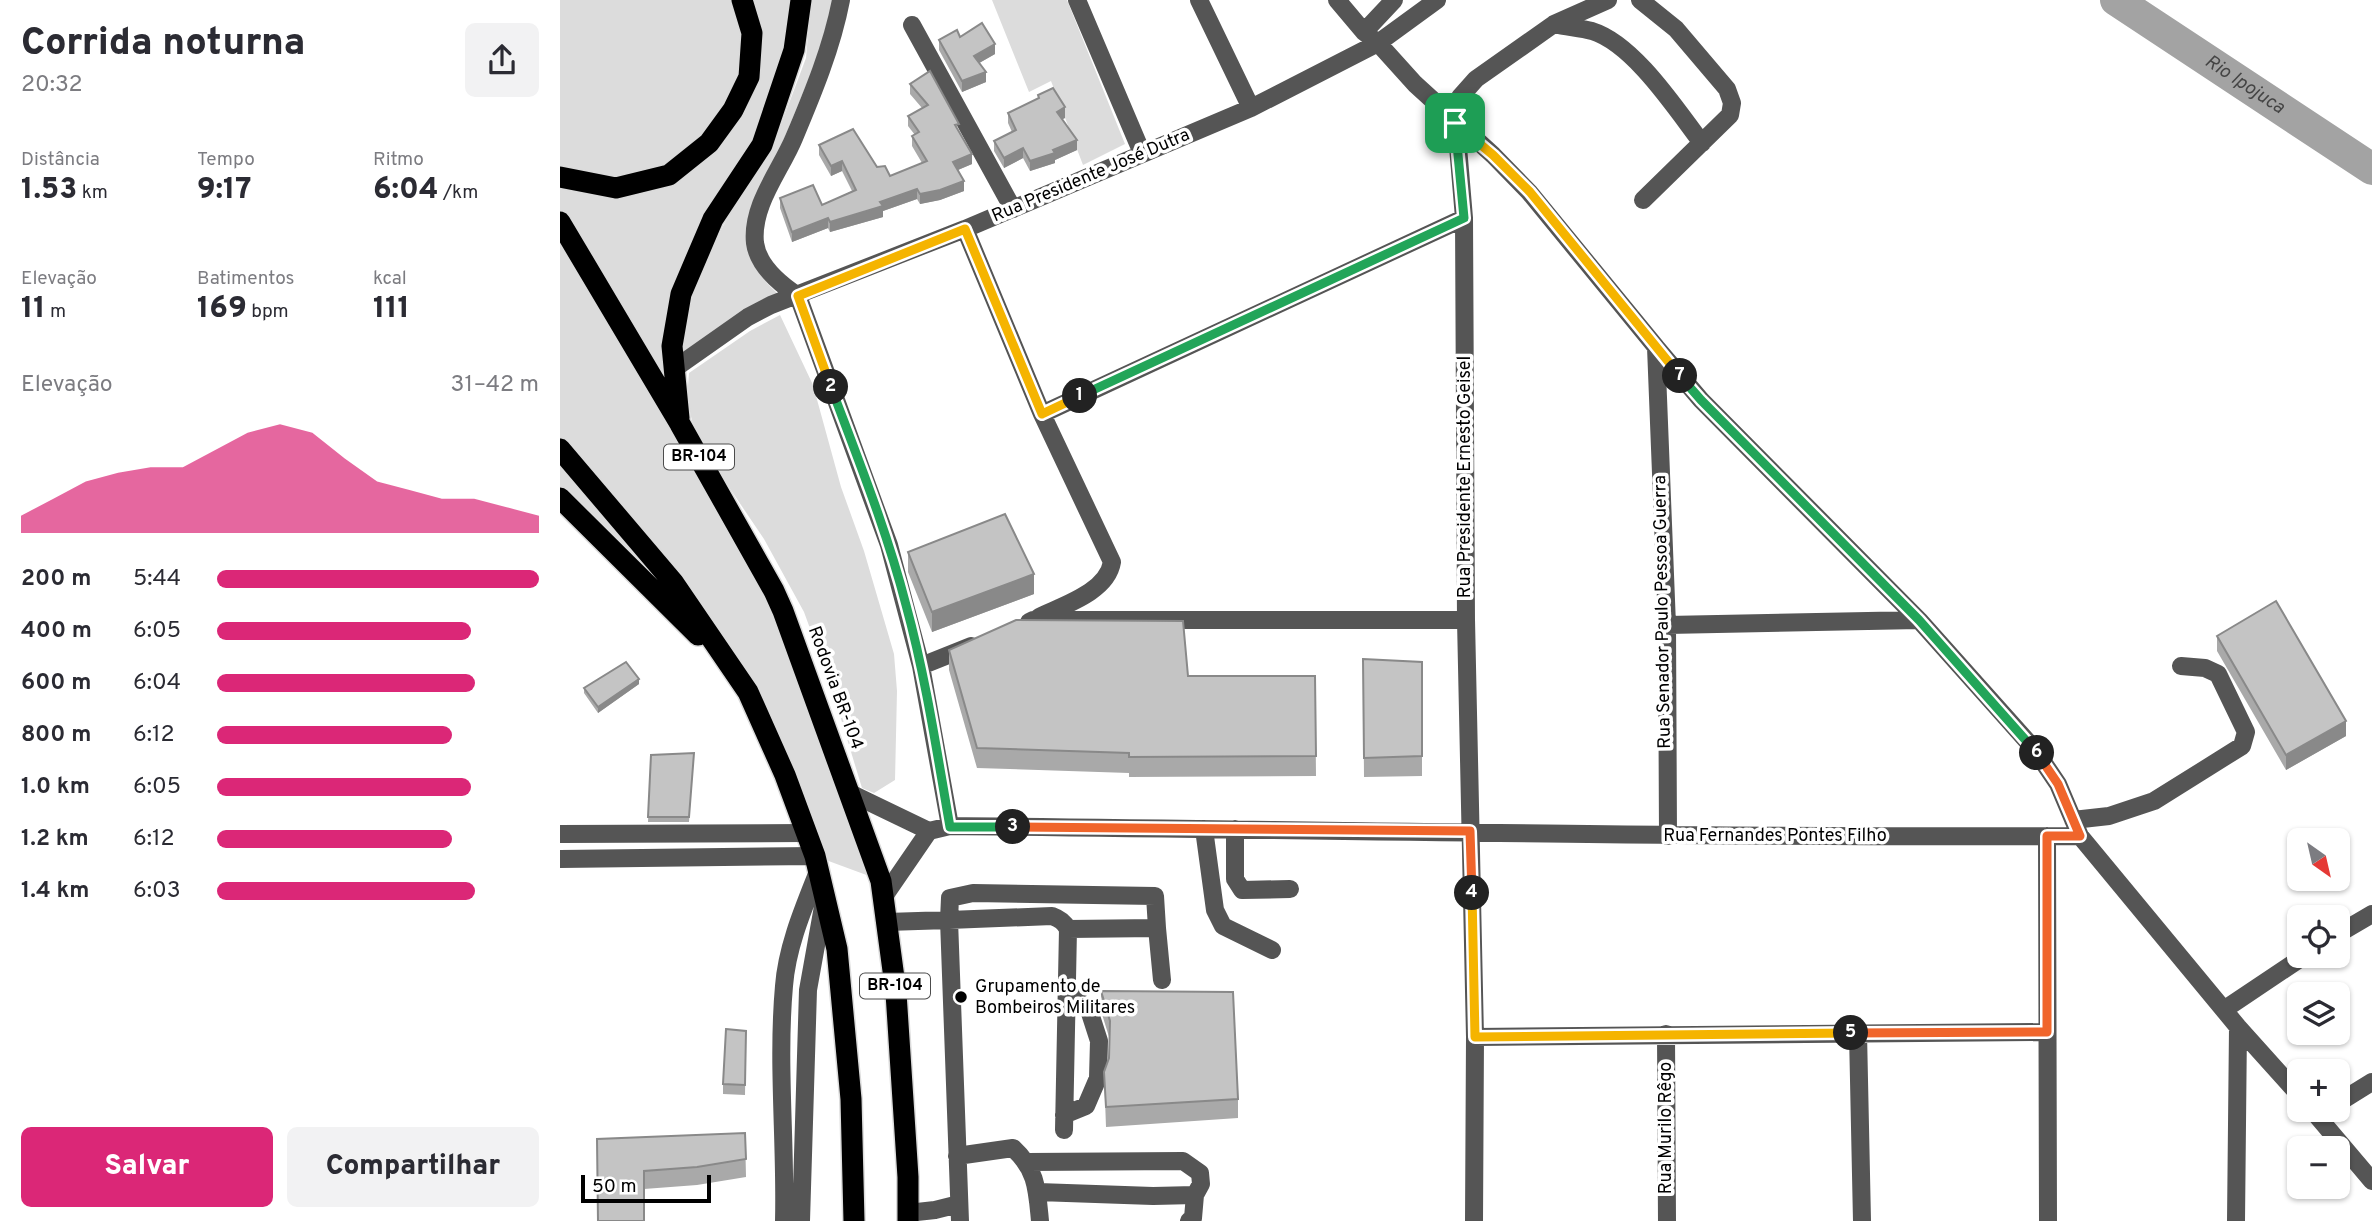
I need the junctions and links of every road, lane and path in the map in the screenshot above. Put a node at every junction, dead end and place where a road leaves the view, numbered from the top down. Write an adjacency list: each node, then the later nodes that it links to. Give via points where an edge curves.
1 (742, 0): 18 (highway, via 752,33 749,77 709,143 669,175 616,188)
2 (801, 0): 26 (highway, via 794,50 762,145 713,219 681,294 672,346)
3 (841, 0): 24 (street, via 835,32 755,229 761,259 777,282)
4 (1077, 0): 17 (street)
5 (1199, 0): 14 (street)
6 (1338, 0): 13 (street)
7 (1394, 0): 13 (street)
8 (1437, 0): 13 (street)
9 (1608, 0): 11 (street)
10 (1640, 0): 16 (street, via 1676,29 1727,89 1730,115)
11 (1555, 24): 15 (street, via 1476,79 1460,97); 16 (street, via 1594,32 1628,53)
12 (912, 25): 20 (street)
13 (1371, 37): 14 (street, Rua Presidente José Dutra); 15 (street)
14 (1251, 108): 17 (street, Rua Presidente José Dutra)
15 (1455, 123): 21 (street, Rua Presidente Ernesto Geisel); 25 (street, via 1530,192)
16 (1702, 143): 19 (street)
17 (1142, 153): 20 (street, Rua Presidente José Dutra)
18 (560, 177)
19 (1643, 200)
20 (1013, 209): 23 (street, Rua Presidente José Dutra)
21 (1464, 218): 27 (street); 32 (street, Rua Presidente Ernesto Geisel)
22 (560, 222): 28 (highway, Rodovia BR-104 / BR-104)
23 (965, 229): 24 (street, Rua Presidente José Dutra); 27 (street)
24 (798, 296): 26 (street, Rua Presidente José Dutra, via 748,317); 37 (street, via 889,545)
25 (1656, 347): 33 (street, via 1701,400); 34 (street, Rua Senador Paulo Pessoa Guerra)
26 (674, 369): 28 (highway)
27 (1042, 414): 31 (street, via 1112,562 1105,580)
28 (680, 424): 40 (highway, Rodovia BR-104 / BR-104, via 783,611)
29 (560, 449): 39 (highway, BR-104, via 673,582)
30 (560, 498): 39 (highway)
31 (1033, 620): 32 (street); 35 (street)
32 (1466, 620): 46 (street, Rua Presidente Ernesto Geisel)
33 (1919, 620): 34 (street); 42 (street, via 2035,750 2058,784)
34 (1667, 625): 49 (street, Rua Senador Paulo Pessoa Guerra)
35 (1008, 630)
36 (983, 640): 37 (street)
37 (921, 666): 41 (street)
38 (2181, 666): 42 (street, Rua Fernandes Pontes Filho, via 2218,674 2246,732 2242,746 2154,801)
39 (734, 671): 47 (highway, BR-104, via 765,729)
40 (848, 792): 45 (street); 55 (highway, Rodovia BR-104 / BR-104)
41 (950, 827): 43 (street, Rua Fernandes Pontes Filho); 45 (street, Rua Fernandes Pontes Filho)
42 (2076, 828): 50 (street, Rua Fernandes Pontes Filho); 66 (street)
43 (1204, 829): 44 (street, Rua Fernandes Pontes Filho); 62 (street, via 1215,910 1223,926)
44 (1235, 829): 46 (street, Rua Fernandes Pontes Filho); 53 (street, via 1235,879 1242,890)
45 (929, 831): 55 (street)
46 (1470, 831): 49 (street, Rua Fernandes Pontes Filho); 71 (street, Rua Presidente Ernesto Geisel)
47 (806, 833): 48 (street); 52 (highway, BR-104)
48 (560, 834)
49 (1668, 836): 50 (street, Rua Fernandes Pontes Filho)
50 (2047, 836): 68 (street)
51 (560, 859): 52 (street)
52 (817, 862): 54 (highway, BR-104); 83 (street, via 784,985)
53 (1290, 889)
54 (825, 897): 84 (street, via 808,990); 85 (highway, BR-104, via 837,949 851,1099)
55 (883, 898): 58 (highway, Rodovia BR-104 / BR-104)
56 (2372, 914): 59 (street)
57 (949, 920): 58 (street); 60 (street, via 950,898 973,893 1155,896); 61 (street, via 1052,916); 76 (street)
58 (887, 922): 82 (highway, Rodovia BR-104 / BR-104, via 896,993)
59 (2350, 927)
60 (1157, 928): 61 (street); 64 (street)
61 (1068, 929): 65 (street)
62 (1272, 950)
63 (2287, 967): 66 (street)
64 (1162, 980)
65 (1067, 990): 65 (street, via 1064,1122 1086,1106 1098,1078 1100,1041 1089,1010)
66 (2225, 1009): 67 (street)
67 (2238, 1027): 72 (street); 92 (street)
68 (2047, 1032): 69 (street); 91 (street)
69 (1858, 1033): 70 (street); 90 (street)
70 (1666, 1034): 71 (street); 89 (street, Rua Murilo Rêgo)
71 (1475, 1037): 88 (street, Rua Presidente Ernesto Geisel)
72 (2287, 1082)
73 (2372, 1082): 74 (street)
74 (2350, 1096)
75 (2327, 1122): 78 (street)
76 (957, 1156): 77 (street, via 1013,1148); 81 (street)
77 (1028, 1162): 79 (street); 80 (street, via 1182,1161 1200,1173)
78 (2372, 1181)
79 (1038, 1192): 80 (street); 86 (street)
80 (1195, 1195): 87 (street)
81 (960, 1213): 82 (street, via 935,1210)
82 (908, 1217)
83 (784, 1221)
84 (801, 1221)
85 (854, 1221)
86 (1040, 1221)
87 (1189, 1221)
88 (1474, 1221)
89 (1667, 1221)
90 (1862, 1221)
91 (2048, 1221)
92 (2236, 1221)

